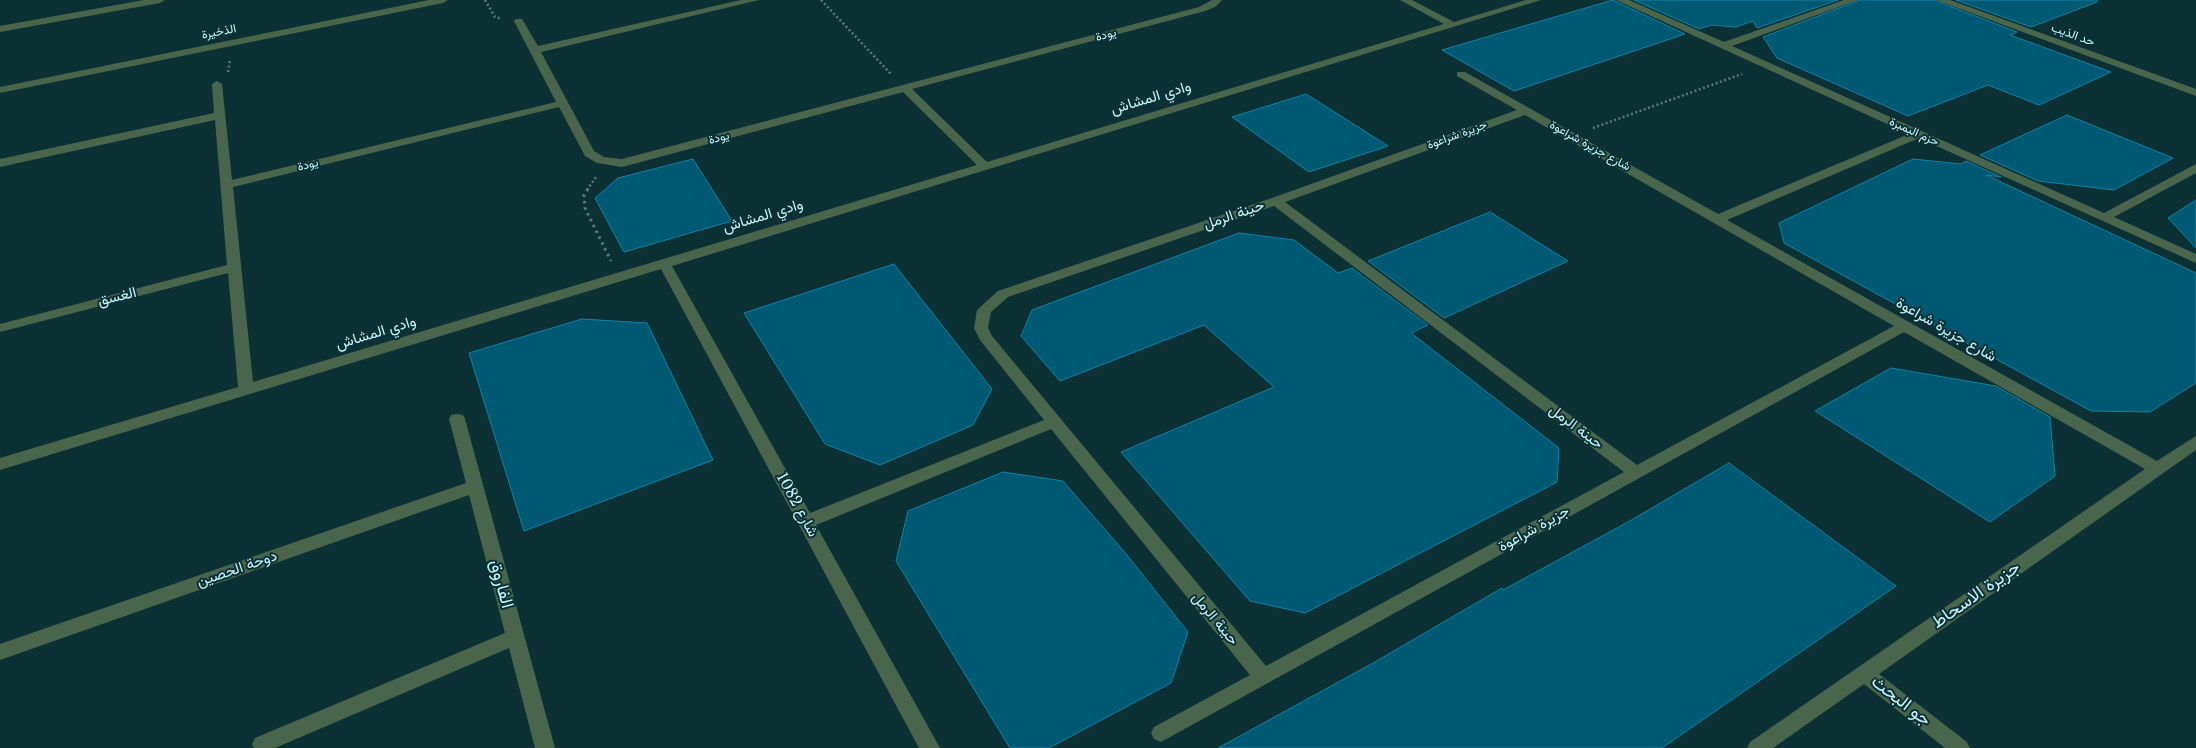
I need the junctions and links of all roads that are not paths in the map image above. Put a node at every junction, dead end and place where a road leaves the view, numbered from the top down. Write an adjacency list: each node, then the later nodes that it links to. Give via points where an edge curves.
1 (160, 0): 13 (street)
2 (443, 0): 10 (street, الذخيرة)
3 (754, 0): 15 (street)
4 (1217, 0): 18 (street, يودة, via 1202,9)
5 (1405, 0): 12 (street)
6 (1536, 0): 12 (street, وادي المشاش)
7 (1621, 0): 14 (street, حزم البمبرة)
8 (1853, 0): 14 (street)
9 (1941, 0): 20 (street, حد الذيب)
10 (424, 2): 19 (street, الذخيرة)
11 (519, 21): 15 (street)
12 (1452, 25): 26 (street, وادي المشاش)
13 (0, 28)
14 (1723, 46): 24 (street, حزم البمبرة)
15 (535, 50): 21 (street)
16 (1461, 74): 22 (street, شارع جزيرة شراعوة)
17 (217, 84): 23 (street)
18 (905, 88): 21 (street, يودة, via 638,160 610,162 589,153); 26 (street)
19 (0, 90)
20 (2196, 93)
21 (564, 103): 28 (street, يودة)
22 (1526, 111): 29 (street, جزيرة شراعوة); 31 (street, شارع جزيرة شراعوة)
23 (220, 115): 25 (street); 28 (street)
24 (1919, 134): 30 (street, حزم البمبرة); 31 (street)
25 (0, 163)
26 (984, 165): 33 (street, وادي المشاش)
27 (2196, 168): 30 (street)
28 (227, 185): 34 (street)
29 (1276, 200): 39 (street, حينة الرمل, via 1019,288 988,305 981,318 985,337); 43 (street, حينة الرمل)
30 (2105, 217): 32 (street, حزم البمبرة)
31 (1718, 219): 35 (street, شارع جزيرة شراعوة)
32 (2196, 258)
33 (664, 263): 37 (street, وادي المشاش); 45 (street, شارع 1082)
34 (235, 267): 36 (street, الغسق); 37 (street)
35 (1906, 325): 42 (street, شارع جزيرة شراعوة); 43 (street, جزيرة شراعوة)
36 (0, 328)
37 (246, 389): 41 (street, وادي المشاش)
38 (457, 420): 44 (street, الفاروق)
39 (1053, 422): 45 (street); 49 (street, حينة الرمل)
40 (2196, 442): 42 (street, جزيرة الاسحاط)
41 (0, 464)
42 (2157, 469): 48 (street, جزيرة الاسحاط)
43 (1637, 473): 49 (street, جزيرة شراعوة)
44 (475, 486): 46 (street, الفاروق); 47 (street, دوحة الحصين)
45 (806, 522): 53 (street, شارع 1082)
46 (516, 637): 51 (street); 52 (street, الفاروق)
47 (0, 652)
48 (1864, 673): 54 (street, جزيرة الاسحاط); 55 (street, جو البحث)
49 (1264, 677): 50 (street, جزيرة شراعوة)
50 (1161, 734)
51 (262, 744)
52 (545, 748)
53 (930, 748)
54 (1757, 748)
55 (1960, 748)

